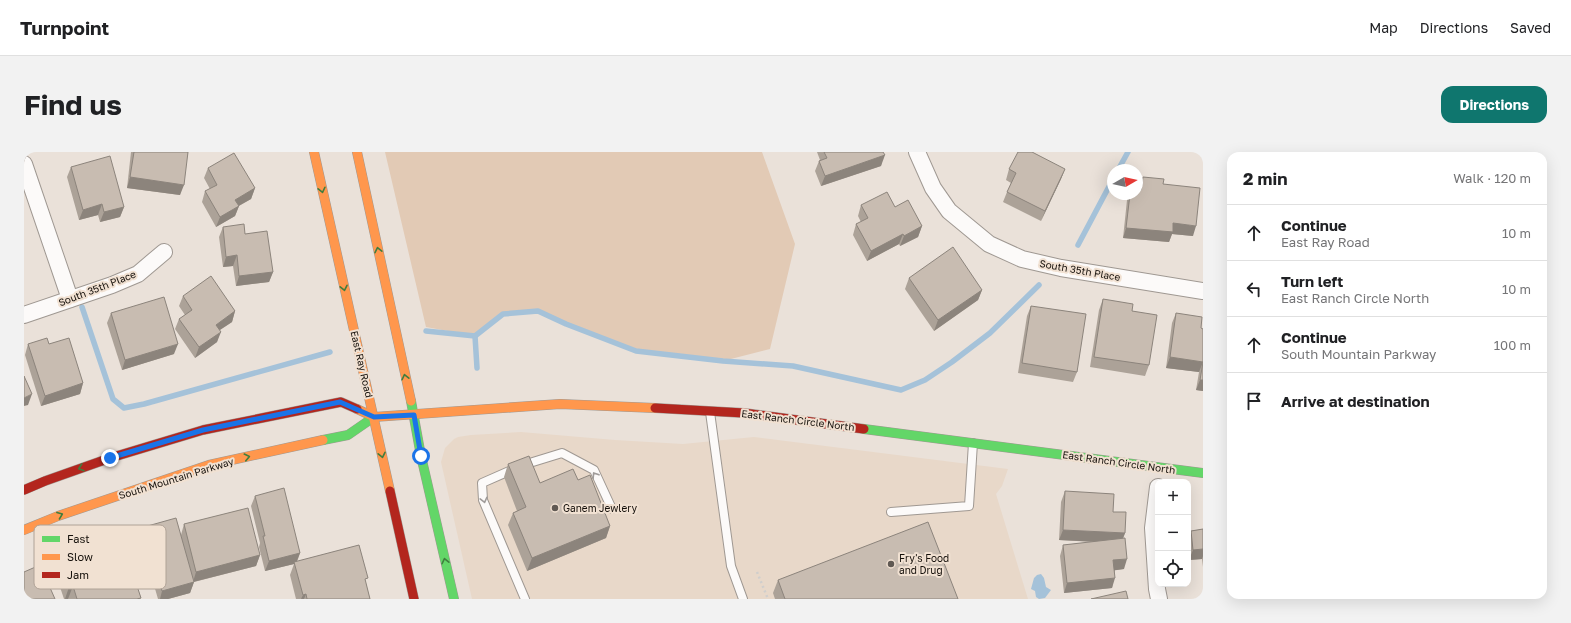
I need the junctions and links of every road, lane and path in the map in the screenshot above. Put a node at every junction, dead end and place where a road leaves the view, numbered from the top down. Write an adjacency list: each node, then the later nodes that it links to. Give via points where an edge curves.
1 (314, 152): 11 (street, East Ray Road, one-way to 11)
2 (357, 152): 10 (street, one-way to 2)
3 (919, 153): 6 (street, South 35th Place, via 933,188 948,211 989,244 1022,259 1061,268)
4 (24, 164): 7 (street)
5 (164, 252): 7 (street, South 35th Place, via 138,274)
6 (1203, 291)
7 (70, 299): 8 (street, South 35th Place)
8 (24, 315)
9 (710, 411): 10 (street, East Ranch Circle North, via 560,404); 12 (street, East Ranch Circle North, via 744,413); 26 (lane, via 731,566)
10 (414, 415): 11 (street, East Ranch Circle North); 24 (street, one-way to 10)
11 (374, 417): 15 (street, one-way to 15, via 340,402 283,413 203,430 110,458); 19 (street, South Mountain Parkway, one-way to 11, via 209,465 348,435); 23 (street, East Ray Road, one-way to 23)
12 (973, 443): 14 (street, East Ranch Circle North); 17 (lane, via 969,506)
13 (1203, 473): 14 (street, East Ranch Circle North)
14 (1161, 475)
15 (24, 490)
16 (612, 509): 25 (lane, one-way to 25, via 594,470 562,453 523,465 482,483 483,500)
17 (891, 512)
18 (1155, 512): 28 (street, via 1153,528 1156,589)
19 (36, 525)
20 (34, 526): 21 (street, South Mountain Parkway, one-way to 20)
21 (24, 530)
22 (757, 572): 27 (path)
23 (414, 599)
24 (454, 599)
25 (525, 599)
26 (743, 599)
27 (768, 599)
28 (1159, 599)

